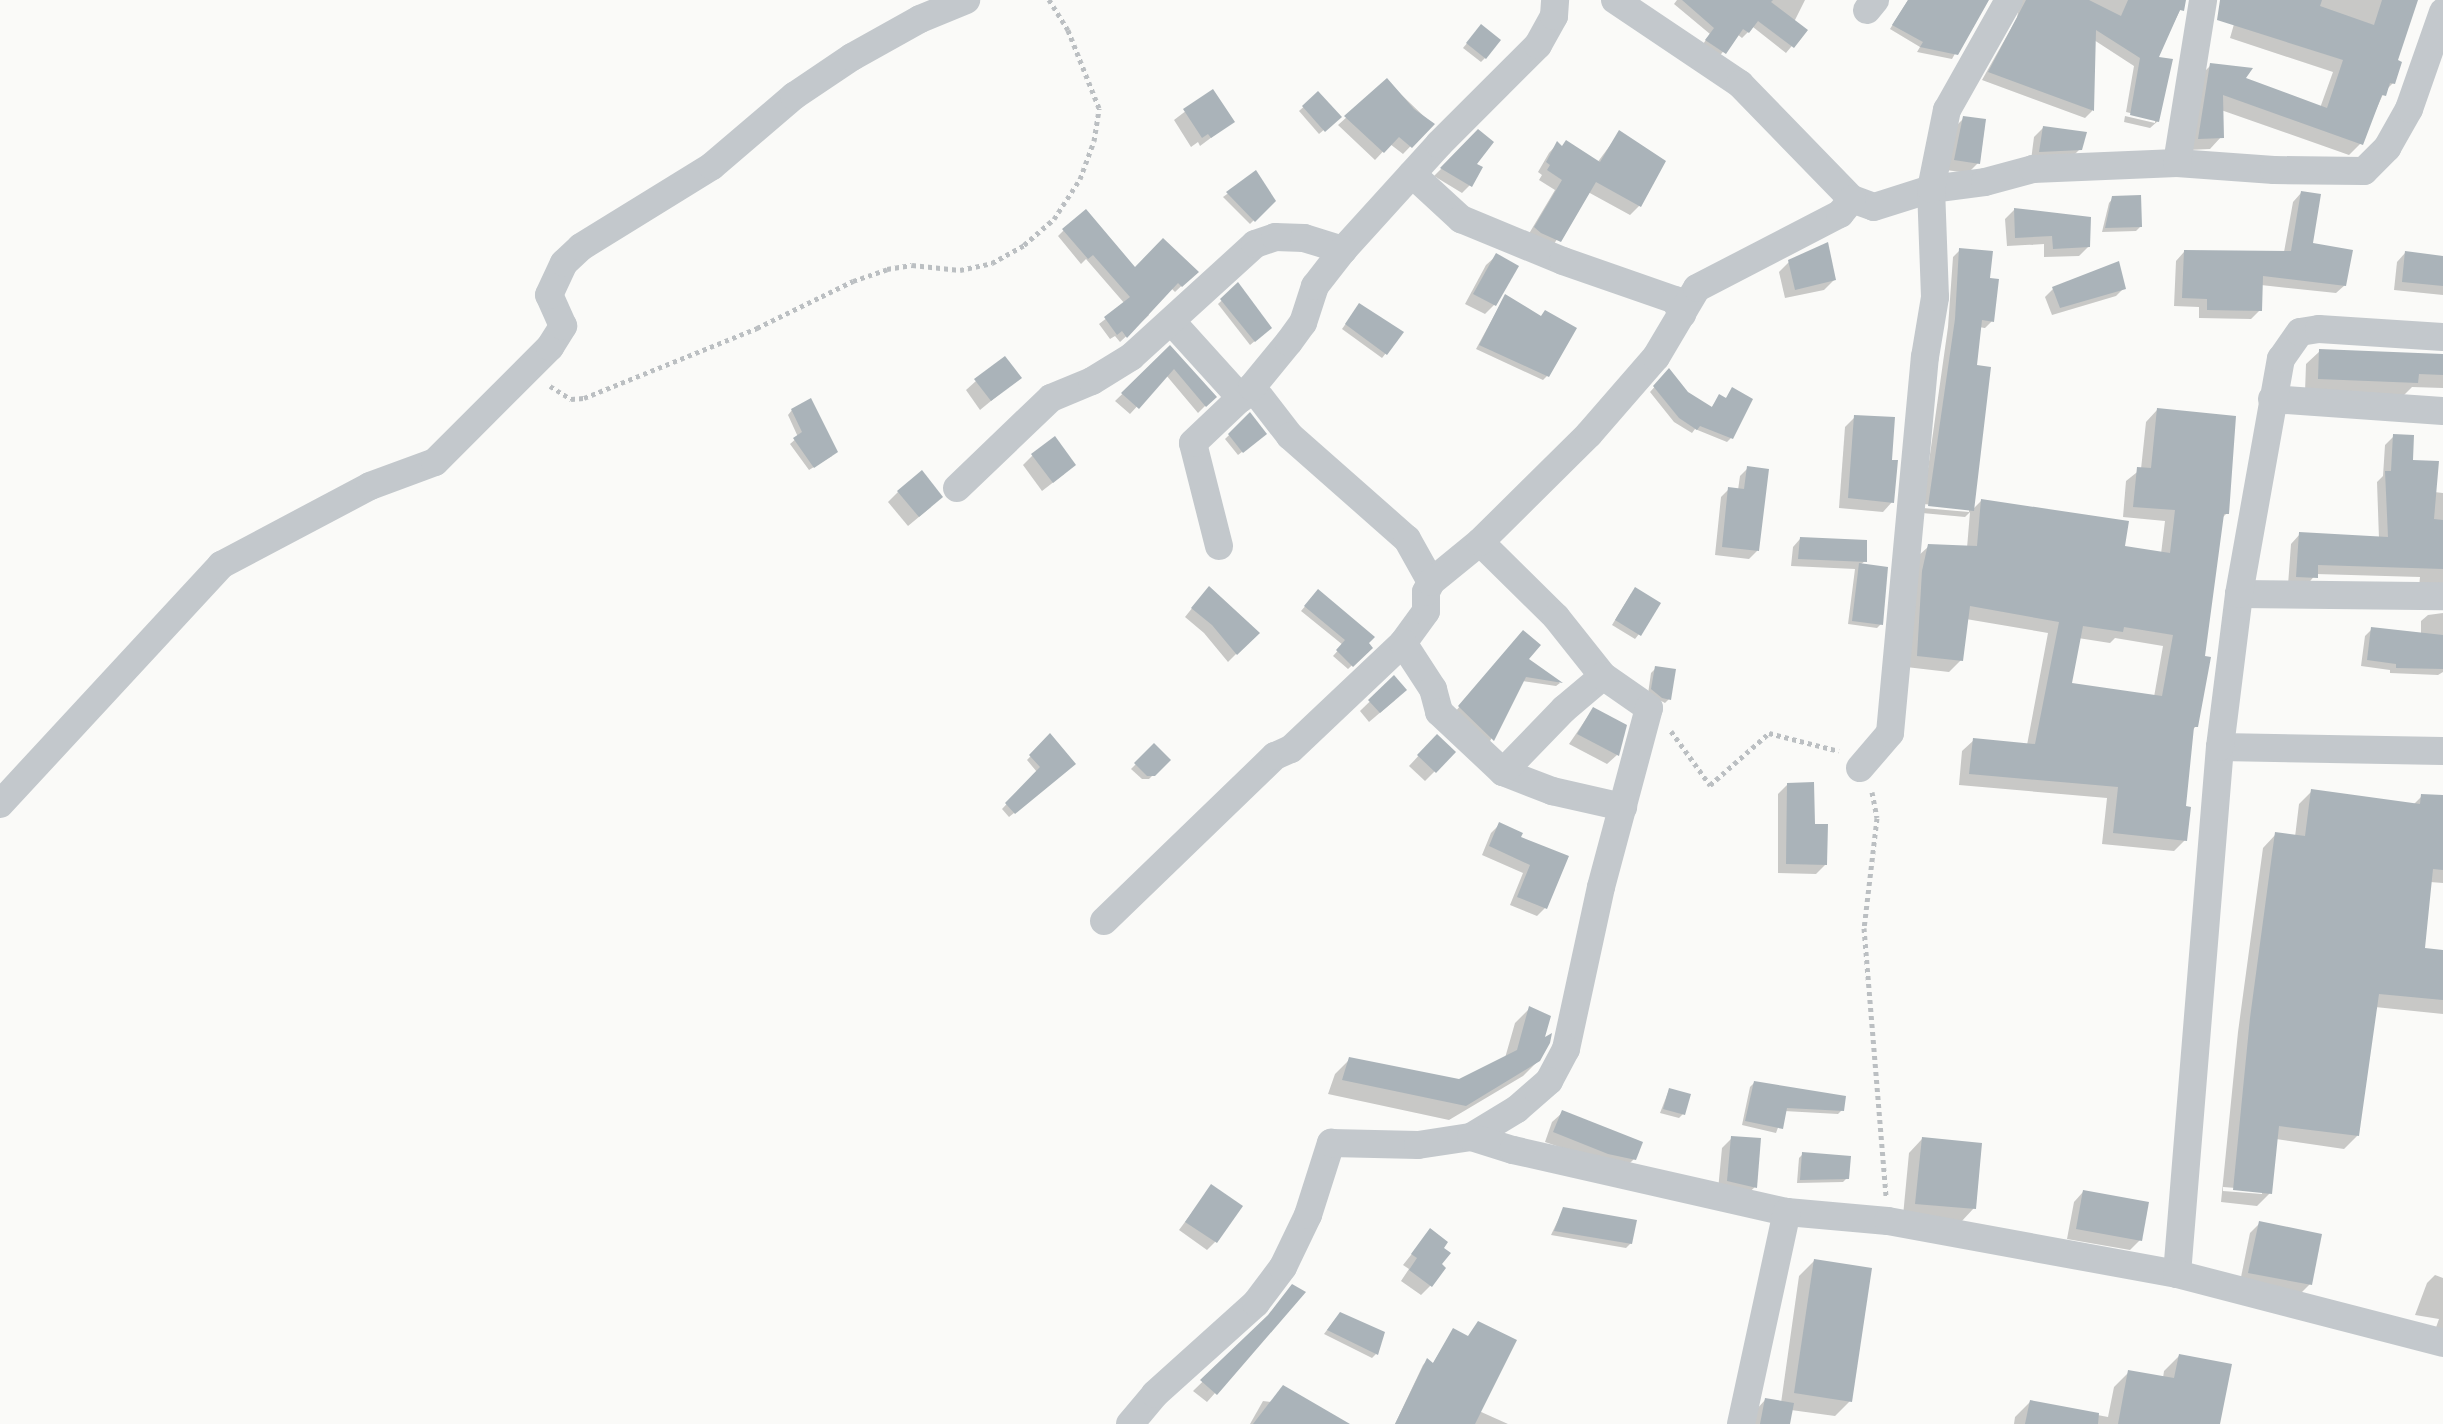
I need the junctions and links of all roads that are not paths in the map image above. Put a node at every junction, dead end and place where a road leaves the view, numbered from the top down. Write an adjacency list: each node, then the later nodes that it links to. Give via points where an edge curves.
1 (966, 0): 30 (street, via 852,57 755,126 712,166 581,247 564,263 549,295 563,326 550,347 435,462 370,486 221,565)
2 (1555, 0): 8 (street, via 1554,16 1538,45)
3 (1615, 0): 10 (street, via 1740,84)
4 (2009, 0): 9 (street, via 1947,110)
5 (2203, 0): 7 (street)
6 (2443, 12): 7 (street, via 2409,109 2387,148 2364,171)
7 (2177, 163): 9 (street, via 2033,169)
8 (1412, 174): 11 (street); 12 (street, via 1461,219 1675,300)
9 (1931, 189): 10 (street, via 1874,207); 28 (street, via 1935,297 1890,733)
10 (1852, 199): 12 (street, via 1840,214 1697,288)
11 (1343, 250): 13 (street, via 1304,238 1275,237 1255,244); 15 (street, via 1315,286 1303,323)
12 (1682, 314): 19 (street, via 1656,357 1589,434)
13 (1172, 322): 15 (street); 18 (street, via 1105,373 1051,398)
14 (2443, 337): 16 (street, via 2300,332 2281,359)
15 (1246, 393): 20 (street, via 1193,443); 21 (street, via 1407,539)
16 (2272, 399): 17 (street); 22 (street)
17 (2443, 411)
18 (957, 488)
19 (1480, 542): 21 (street); 25 (street, via 1556,617)
20 (1219, 546)
21 (1431, 582): 24 (street, via 1426,611)
22 (2239, 594): 23 (street); 26 (street)
23 (2443, 596)
24 (1403, 643): 29 (street, via 1433,689 1439,712); 32 (street, via 1291,749 1275,756)
25 (1603, 676): 29 (street); 31 (street, via 1649,708)
26 (2220, 747): 27 (street); 35 (street)
27 (2443, 751)
28 (1860, 768)
29 (1503, 772): 31 (street, via 1552,791)
30 (0, 804)
31 (1623, 807): 33 (street, via 1566,1049 1549,1081 1517,1109)
32 (1104, 921)
33 (1471, 1137): 34 (street); 37 (street, via 1418,1145 1331,1143 1308,1215 1283,1267 1256,1303 1155,1394)
34 (1787, 1212): 35 (street, via 1888,1221); 38 (street)
35 (2177, 1274): 36 (street)
36 (2443, 1343)
37 (1130, 1424)
38 (1741, 1424)

